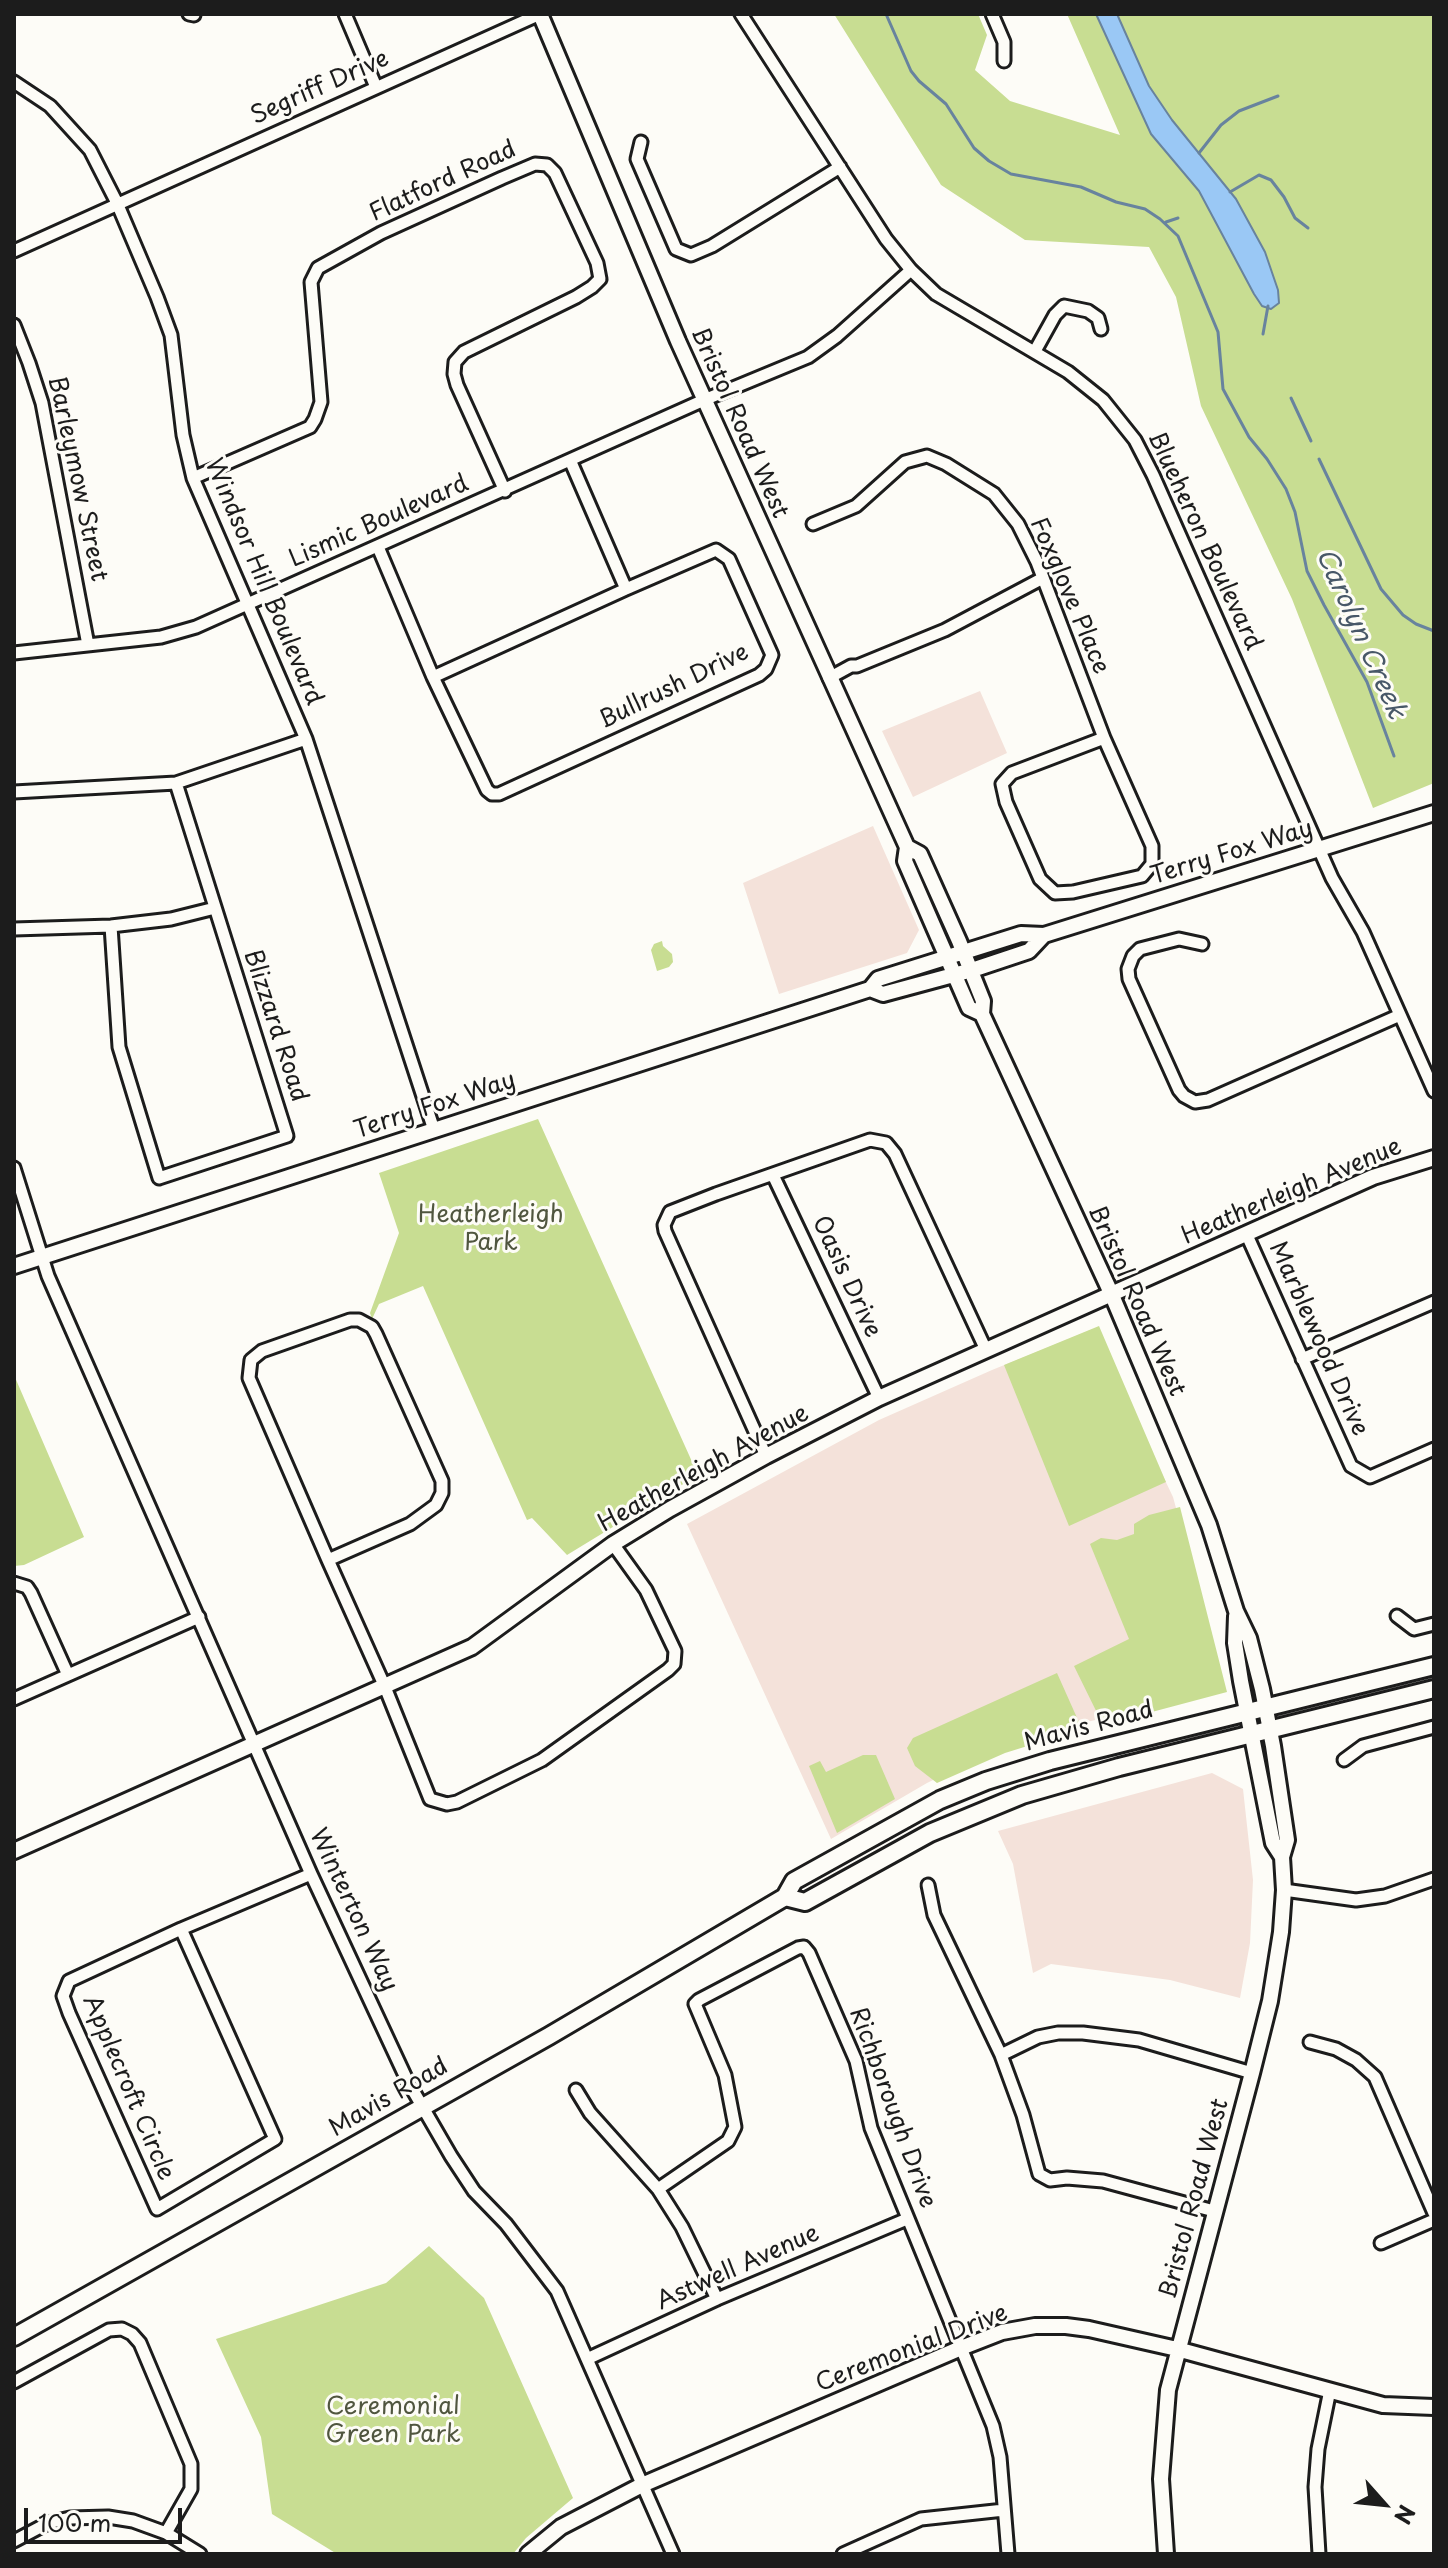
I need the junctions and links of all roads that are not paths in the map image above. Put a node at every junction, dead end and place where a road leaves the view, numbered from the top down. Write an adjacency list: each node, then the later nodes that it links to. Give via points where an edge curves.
1 (345, 14): 7 (street)
2 (540, 14): 7 (street, Segriff Drive); 16 (street, Bristol Road West)
3 (741, 14): 9 (street, Blueheron Boulevard)
4 (992, 14): 5 (street, via 1004,42)
5 (1004, 61)
6 (14, 82): 10 (street, Windsor Hill Boulevard, via 50,106 90,150)
7 (376, 87): 10 (street, Segriff Drive)
8 (641, 142): 9 (street, via 637,159 676,249 691,255)
9 (840, 167): 12 (street, Blueheron Boulevard)
10 (117, 203): 11 (street); 18 (street, Windsor Hill Boulevard, via 171,335)
11 (14, 251)
12 (911, 270): 15 (street, Blueheron Boulevard, via 936,294); 16 (street, Lismic Boulevard, via 808,357)
13 (14, 325): 25 (street, Barleymow Street, via 42,403)
14 (1101, 329): 15 (street, via 1098,318 1088,311 1064,306)
15 (1035, 351): 35 (street, Blueheron Boulevard, via 1103,400 1135,440)
16 (704, 400): 17 (street, Lismic Boulevard); 28 (street, Bristol Road West)
17 (570, 460): 19 (street, Lismic Boulevard); 23 (street)
18 (193, 478): 19 (street, Flatford Road, via 310,427 315,419 321,402 311,282 318,268 502,178 535,164 547,165 585,237 600,279 576,297 464,352 455,362 457,385); 24 (street, Windsor Hill Boulevard)
19 (505, 491): 21 (street, Lismic Boulevard)
20 (813, 524): 22 (street, Foxglove Place, via 856,506 905,462 927,456 994,494 1018,524)
21 (378, 547): 24 (street, Lismic Boulevard); 27 (street, Bullrush Drive)
22 (1043, 578): 28 (street, via 945,630); 29 (street, Foxglove Place)
23 (626, 589): 27 (street, Bullrush Drive); 27 (street, Bullrush Drive, via 716,550 723,554 772,655 766,669 499,794 487,790)
24 (246, 603): 25 (street, Lismic Boulevard, via 180,633); 30 (street, Windsor Hill Boulevard)
25 (88, 645): 26 (street, Lismic Boulevard)
26 (14, 653)
27 (433, 677)
28 (829, 678): 34 (street, Bristol Road West)
29 (1104, 738): 29 (street, Foxglove Place, via 1152,846 1152,864 1142,876 1055,893 1040,879 1002,784 1012,773)
30 (306, 739): 31 (street); 49 (street, Windsor Hill Boulevard)
31 (176, 783): 32 (street); 36 (street, Blizzard Road)
32 (14, 792)
33 (1434, 813): 35 (street, Terry Fox Way)
34 (907, 847): 41 (street, Bristol Road West, via 920,854); 42 (street, Bristol Road West, via 905,861)
35 (1320, 849): 39 (street, Terry Fox Way); 47 (street, Blueheron Boulevard)
36 (215, 908): 37 (street); 37 (street, Blizzard Road, via 287,1136 159,1178 119,1047)
37 (111, 926): 38 (street)
38 (14, 929)
39 (1044, 935): 41 (street, Terry Fox Way, via 1021,934); 43 (street, Terry Fox Way, via 1029,951)
40 (1202, 944): 47 (street, via 1174,940 1140,949 1128,969 1179,1090 1195,1102)
41 (964, 953): 42 (street, Terry Fox Way); 43 (street, Bristol Road West)
42 (947, 958): 44 (street, Bristol Road West); 45 (street, Terry Fox Way, via 878,979)
43 (972, 970): 44 (street, Terry Fox Way); 46 (street, Bristol Road West)
44 (955, 974): 45 (street, Terry Fox Way, via 883,994); 46 (street, Bristol Road West, via 969,1008)
45 (870, 989): 49 (street, Terry Fox Way)
46 (982, 1014): 56 (street, Bristol Road West)
47 (1400, 1015): 48 (street, Blueheron Boulevard)
48 (1434, 1091)
49 (434, 1130): 54 (street, Terry Fox Way)
50 (1434, 1158): 53 (street, Heatherleigh Avenue, via 1373,1177)
51 (14, 1168): 54 (street, Winterton Way)
52 (773, 1175): 58 (street, via 870,1140 886,1143); 60 (street, Oasis Drive); 62 (street, via 670,1212 664,1225)
53 (1246, 1233): 56 (street, Heatherleigh Avenue); 59 (street, Marblewood Drive)
54 (41, 1257): 55 (street, Terry Fox Way); 68 (street, Winterton Way)
55 (14, 1266)
56 (1111, 1293): 58 (street, Heatherleigh Avenue); 66 (street, Bristol Road West, via 1209,1525)
57 (1434, 1302): 59 (street)
58 (986, 1350): 60 (street, Heatherleigh Avenue)
59 (1302, 1359): 61 (street, Marblewood Drive, via 1354,1470 1370,1477)
60 (879, 1398): 62 (street, Heatherleigh Avenue)
61 (1434, 1449)
62 (766, 1456): 63 (street, Heatherleigh Avenue)
63 (613, 1544): 72 (street, Heatherleigh Avenue, via 472,1647); 72 (street, via 646,1590 675,1651 674,1664 542,1760 457,1802 430,1799)
64 (328, 1560): 64 (street, via 410,1524 436,1505 442,1493 442,1481 376,1334 359,1320 262,1351 251,1360 249,1378); 72 (street)
65 (14, 1583): 71 (street, via 31,1593)
66 (1236, 1611): 75 (street, Bristol Road West, via 1249,1638); 76 (street, Bristol Road West, via 1235,1643)
67 (1397, 1616): 69 (street, via 1414,1629)
68 (199, 1617): 71 (street); 80 (street, Winterton Way)
69 (1434, 1624)
70 (1434, 1666): 75 (main road, Mavis Road)
71 (68, 1675): 74 (street)
72 (385, 1687): 80 (street, Heatherleigh Avenue)
73 (1434, 1689): 78 (main road, Mavis Road)
74 (14, 1699)
75 (1266, 1707): 76 (main road, Mavis Road); 78 (street, Bristol Road West)
76 (1247, 1711): 79 (street, Bristol Road West); 88 (main road, Mavis Road, via 986,1781 920,1810 794,1881)
77 (1434, 1727): 81 (street, via 1363,1746)
78 (1270, 1731): 79 (main road, Mavis Road); 83 (street, Bristol Road West, via 1287,1840)
79 (1252, 1735): 83 (street, Bristol Road West, via 1273,1843); 88 (main road, Mavis Road, via 1022,1795 930,1833 805,1902)
80 (256, 1744): 82 (street, Heatherleigh Avenue); 84 (street, Winterton Way)
81 (1344, 1760)
82 (14, 1851)
83 (1282, 1857): 87 (street, Bristol Road West)
84 (311, 1874): 89 (street, Applecroft Circle); 94 (street, Winterton Way)
85 (1434, 1879): 87 (street, via 1356,1900)
86 (928, 1885): 91 (street, via 934,1915)
87 (1284, 1890): 92 (street, Bristol Road West, via 1275,1978)
88 (785, 1897): 94 (main road, Mavis Road)
89 (181, 1929): 89 (street, Applecroft Circle, via 69,1981 63,1996 157,2209 275,2139)
90 (1310, 2042): 97 (street, via 1336,2049 1375,2077)
91 (1001, 2055): 92 (street, via 1038,2037 1083,2033 1139,2040); 96 (street, via 1035,2164 1045,2179 1103,2181)
92 (1252, 2073): 96 (street, Bristol Road West)
93 (576, 2090): 95 (street)
94 (422, 2107): 102 (main road, Mavis Road); 105 (street, Winterton Way, via 474,2191 557,2291)
95 (658, 2189): 98 (street, Richborough Drive, via 728,2141 735,2127 725,2075 695,2004 804,1947 856,2061 871,2128); 101 (street)
96 (1214, 2211): 104 (street, Bristol Road West)
97 (1434, 2213)
98 (907, 2219): 101 (street, Astwell Avenue); 103 (street, Richborough Drive)
99 (1434, 2220): 100 (street)
100 (1381, 2243)
101 (717, 2299): 105 (street, Astwell Avenue)
102 (14, 2337)
103 (961, 2348): 104 (street, Ceremonial Drive, via 1002,2332 1066,2326); 109 (street, Ceremonial Drive); 110 (street, Richborough Drive, via 993,2426)
104 (1177, 2349): 107 (street, Ceremonial Drive); 118 (street, Bristol Road West, via 1161,2479)
105 (587, 2359): 109 (street, Winterton Way)
106 (14, 2382): 111 (street, via 109,2330 132,2334 191,2464 191,2489)
107 (1330, 2390): 108 (street, Ceremonial Drive, via 1383,2405); 119 (street, via 1315,2487)
108 (1434, 2407)
109 (642, 2485): 114 (street, Ceremonial Drive, via 573,2520); 115 (street, Winterton Way)
110 (1004, 2510): 116 (street, via 921,2519); 117 (street, Richborough Drive)
111 (166, 2533): 112 (street, via 108,2517 70,2518); 113 (street)
112 (14, 2541)
113 (200, 2554)
114 (528, 2554)
115 (673, 2554)
116 (843, 2554)
117 (1008, 2554)
118 (1166, 2554)
119 (1319, 2554)

